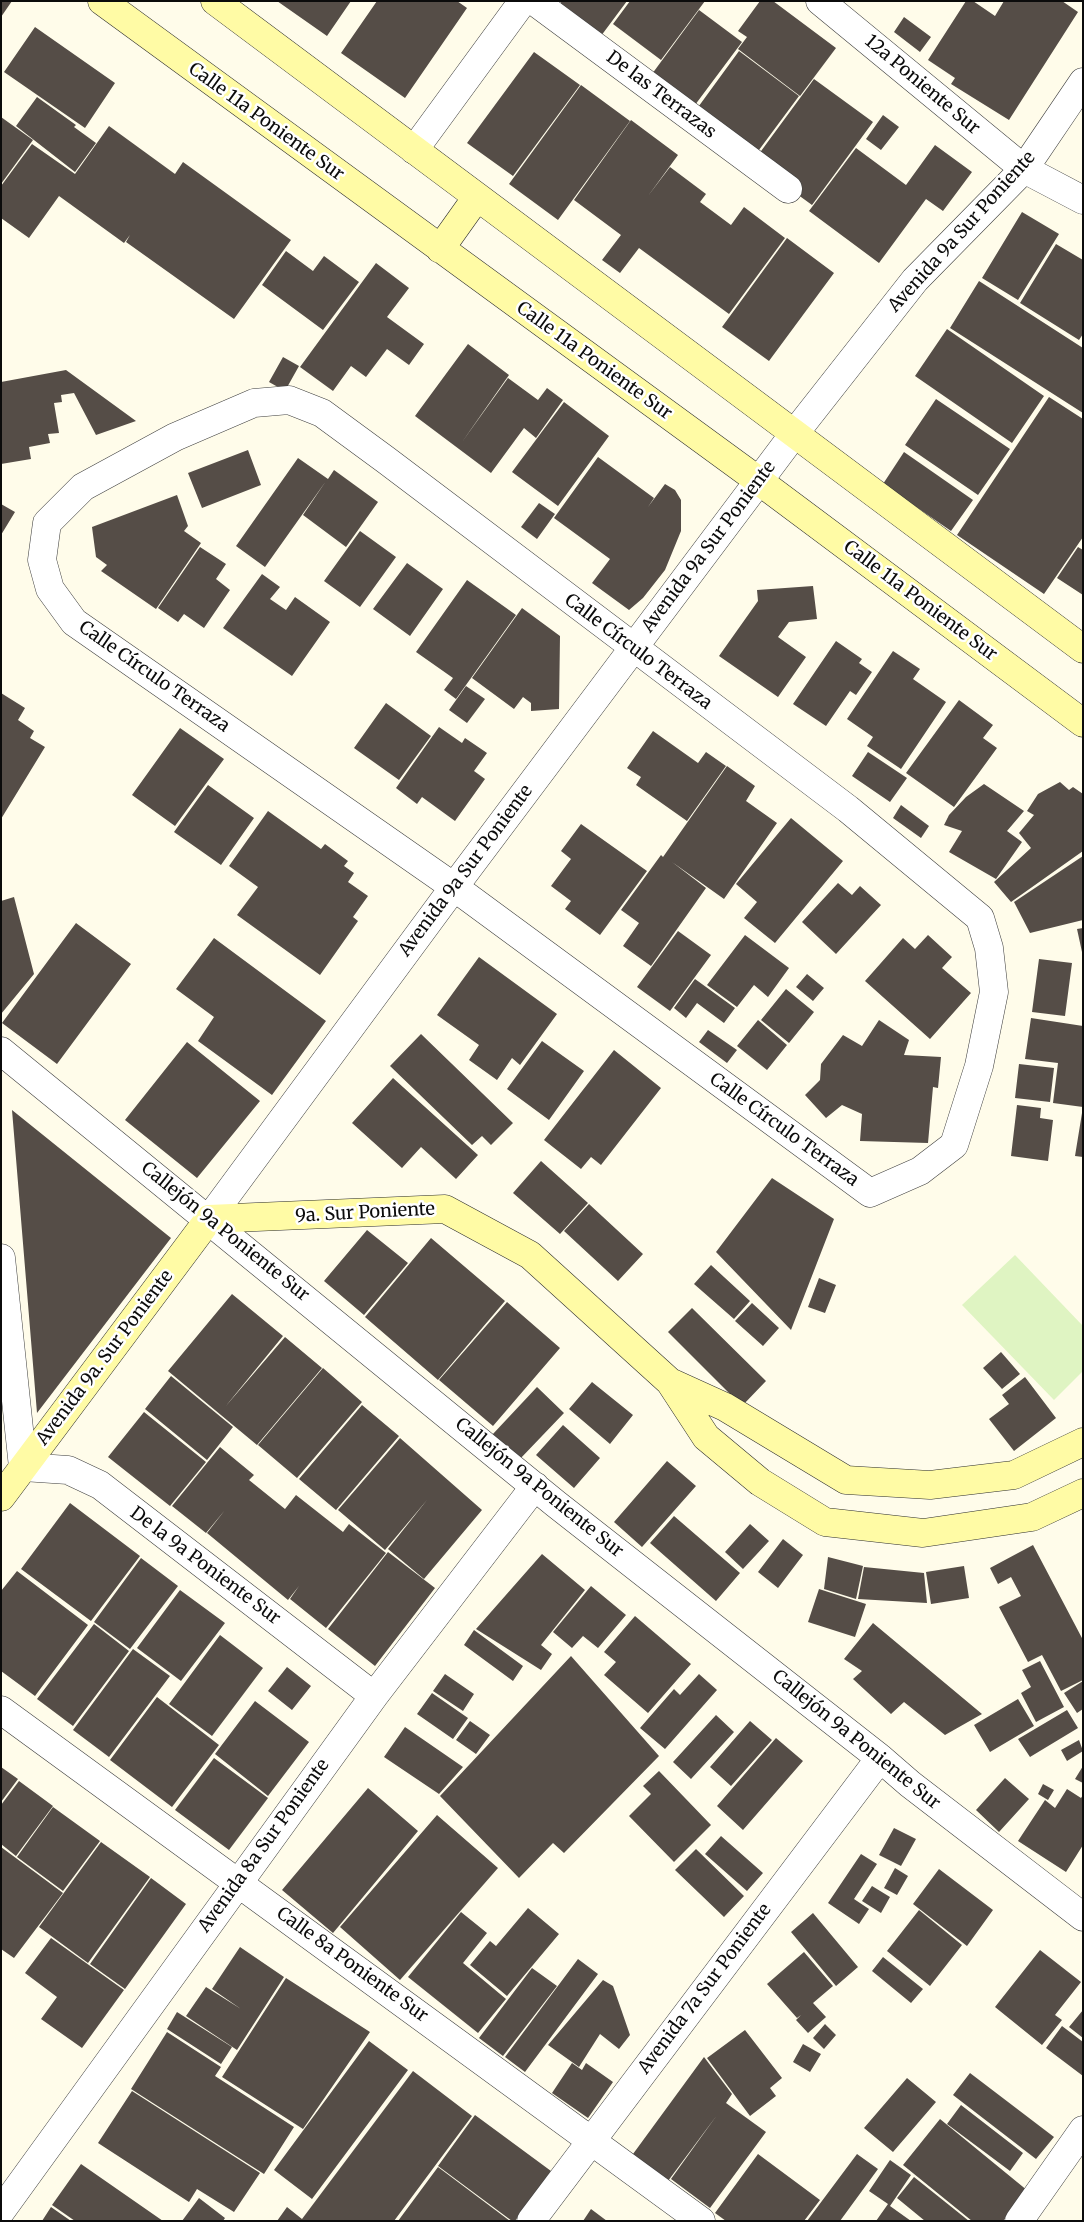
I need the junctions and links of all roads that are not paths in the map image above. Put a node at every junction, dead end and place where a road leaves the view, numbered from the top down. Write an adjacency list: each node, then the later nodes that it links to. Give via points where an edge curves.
1 (102, 1): 12 (main road, Calle 11a Poniente Sur)
2 (215, 1): 7 (main road)
3 (523, 1): 7 (street)
4 (534, 1): 9 (street, De las Terrazas)
5 (820, 1): 8 (street, 12a Poniente Sur)
6 (1083, 82): 8 (street, Avenida 9a Sur Poniente)
7 (414, 150): 10 (main road)
8 (1024, 170): 11 (street, 12a Poniente Sur); 13 (street, Avenida 9a Sur Poniente, via 914,280)
9 (788, 189)
10 (477, 197): 12 (main road); 13 (main road)
11 (1083, 200)
12 (440, 249): 14 (main road, Calle 11a Poniente Sur)
13 (794, 434): 14 (street, Avenida 9a Sur Poniente); 15 (main road)
14 (760, 481): 16 (street, Avenida 9a Sur Poniente); 17 (main road, Calle 11a Poniente Sur)
15 (1083, 648)
16 (633, 649): 18 (street, Avenida 9a Sur Poniente); 18 (street, Calle Círculo Terraza, via 322,413 289,400 254,403 175,436 83,486 47,523 42,560 50,589 74,622); 18 (street, Calle Círculo Terraza, via 848,810 980,918 989,948 994,992 979,1066 954,1145 920,1171 870,1192)
17 (1083, 723)
18 (454, 886): 20 (street, Avenida 9a Sur Poniente)
19 (1, 1051): 20 (street, Callejón 9a Poniente Sur)
20 (209, 1219): 22 (main road, 9a. Sur Poniente, via 445,1209 530,1255); 24 (main road, Avenida 9a. Sur Poniente); 25 (street, Callejón 9a Poniente Sur)
21 (1, 1258): 24 (street)
22 (670, 1382): 23 (main road, via 725,1407 846,1480 930,1484 1014,1475); 26 (main road, via 706,1437 760,1482 824,1522 923,1533 1032,1517)
23 (1083, 1442)
24 (23, 1467): 27 (main road, Avenida 9a. Sur Poniente); 28 (street, De la 9a Poniente Sur, via 68,1470 100,1485)
25 (535, 1486): 28 (street, Avenida 8a Sur Poniente); 30 (street, Callejón 9a Poniente Sur)
26 (1083, 1493)
27 (1, 1497)
28 (374, 1696): 31 (street, Avenida 8a Sur Poniente)
29 (1, 1710): 31 (street, Calle 8a Poniente Sur)
30 (880, 1758): 32 (street, Callejón 9a Poniente Sur); 34 (street, Avenida 7a Sur Poniente)
31 (238, 1882): 34 (street, Calle 8a Poniente Sur); 35 (street, Avenida 8a Sur Poniente)
32 (1083, 1917)
33 (1083, 2130): 38 (street)
34 (590, 2140): 36 (street, Avenida 7a Sur Poniente); 37 (street, Calle 8a Poniente Sur)
35 (1, 2211)
36 (531, 2221)
37 (701, 2221)
38 (1019, 2221)

